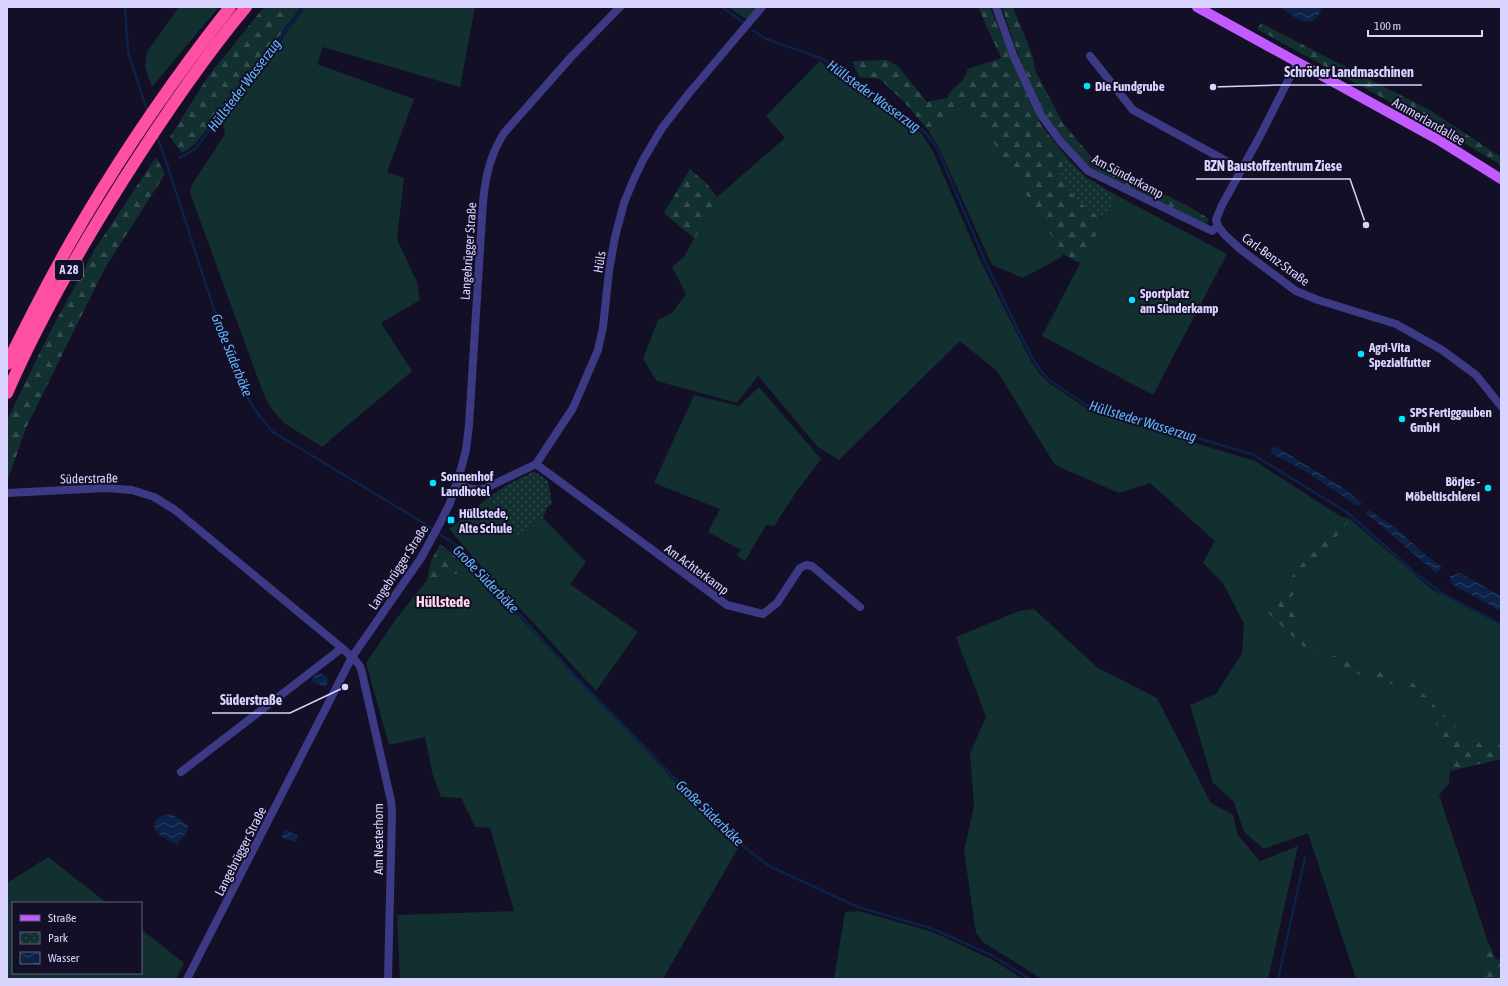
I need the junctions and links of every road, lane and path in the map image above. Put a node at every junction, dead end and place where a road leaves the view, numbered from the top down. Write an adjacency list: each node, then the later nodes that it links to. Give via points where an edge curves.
1 (230, 7): 9 (highway, A 28, via 208,35)
2 (246, 7): 9 (highway, A 28)
3 (620, 7): 17 (street, Langebrügger Straße, via 572,56 504,133 490,162 483,201 469,425 466,450)
4 (762, 7): 16 (street, Hüls, via 690,92 662,128 643,160 624,203 615,237 596,359 573,408)
5 (996, 7): 12 (street, Am Sünderkamp, via 1014,57 1042,115 1060,141 1088,171 1212,231)
6 (1196, 7): 8 (main road, Ammerlandallee)
7 (1090, 56): 10 (street, via 1133,110)
8 (1297, 63): 10 (street); 11 (main road, Ammerlandallee, via 1437,139)
9 (171, 96): 13 (highway, A 28, via 132,143 83,220); 14 (highway, A 28, via 140,153 71,265)
10 (1241, 169): 12 (street, via 1221,207 1216,220)
11 (1501, 179)
12 (1218, 226): 15 (street, Carl-Benz-Straße, via 1240,249 1296,291 1396,324 1442,350 1476,375)
13 (7, 364)
14 (7, 393)
15 (1501, 406)
16 (536, 464): 17 (street, via 486,488 471,490); 19 (street, Am Achterkamp, via 727,605 764,614 777,603 800,568 806,565 812,566)
17 (456, 484): 21 (street, Langebrügger Straße, via 440,523 418,562)
18 (7, 493): 20 (street, Süderstraße, via 105,488 132,490 154,497 175,510)
19 (860, 607)
20 (342, 648): 21 (street, Süderstraße); 22 (street)
21 (352, 657): 23 (street, Langebrügger Straße); 24 (street, Am Nesterhorn, via 360,666 362,673 391,801)
22 (181, 772)
23 (187, 979)
24 (388, 979)

